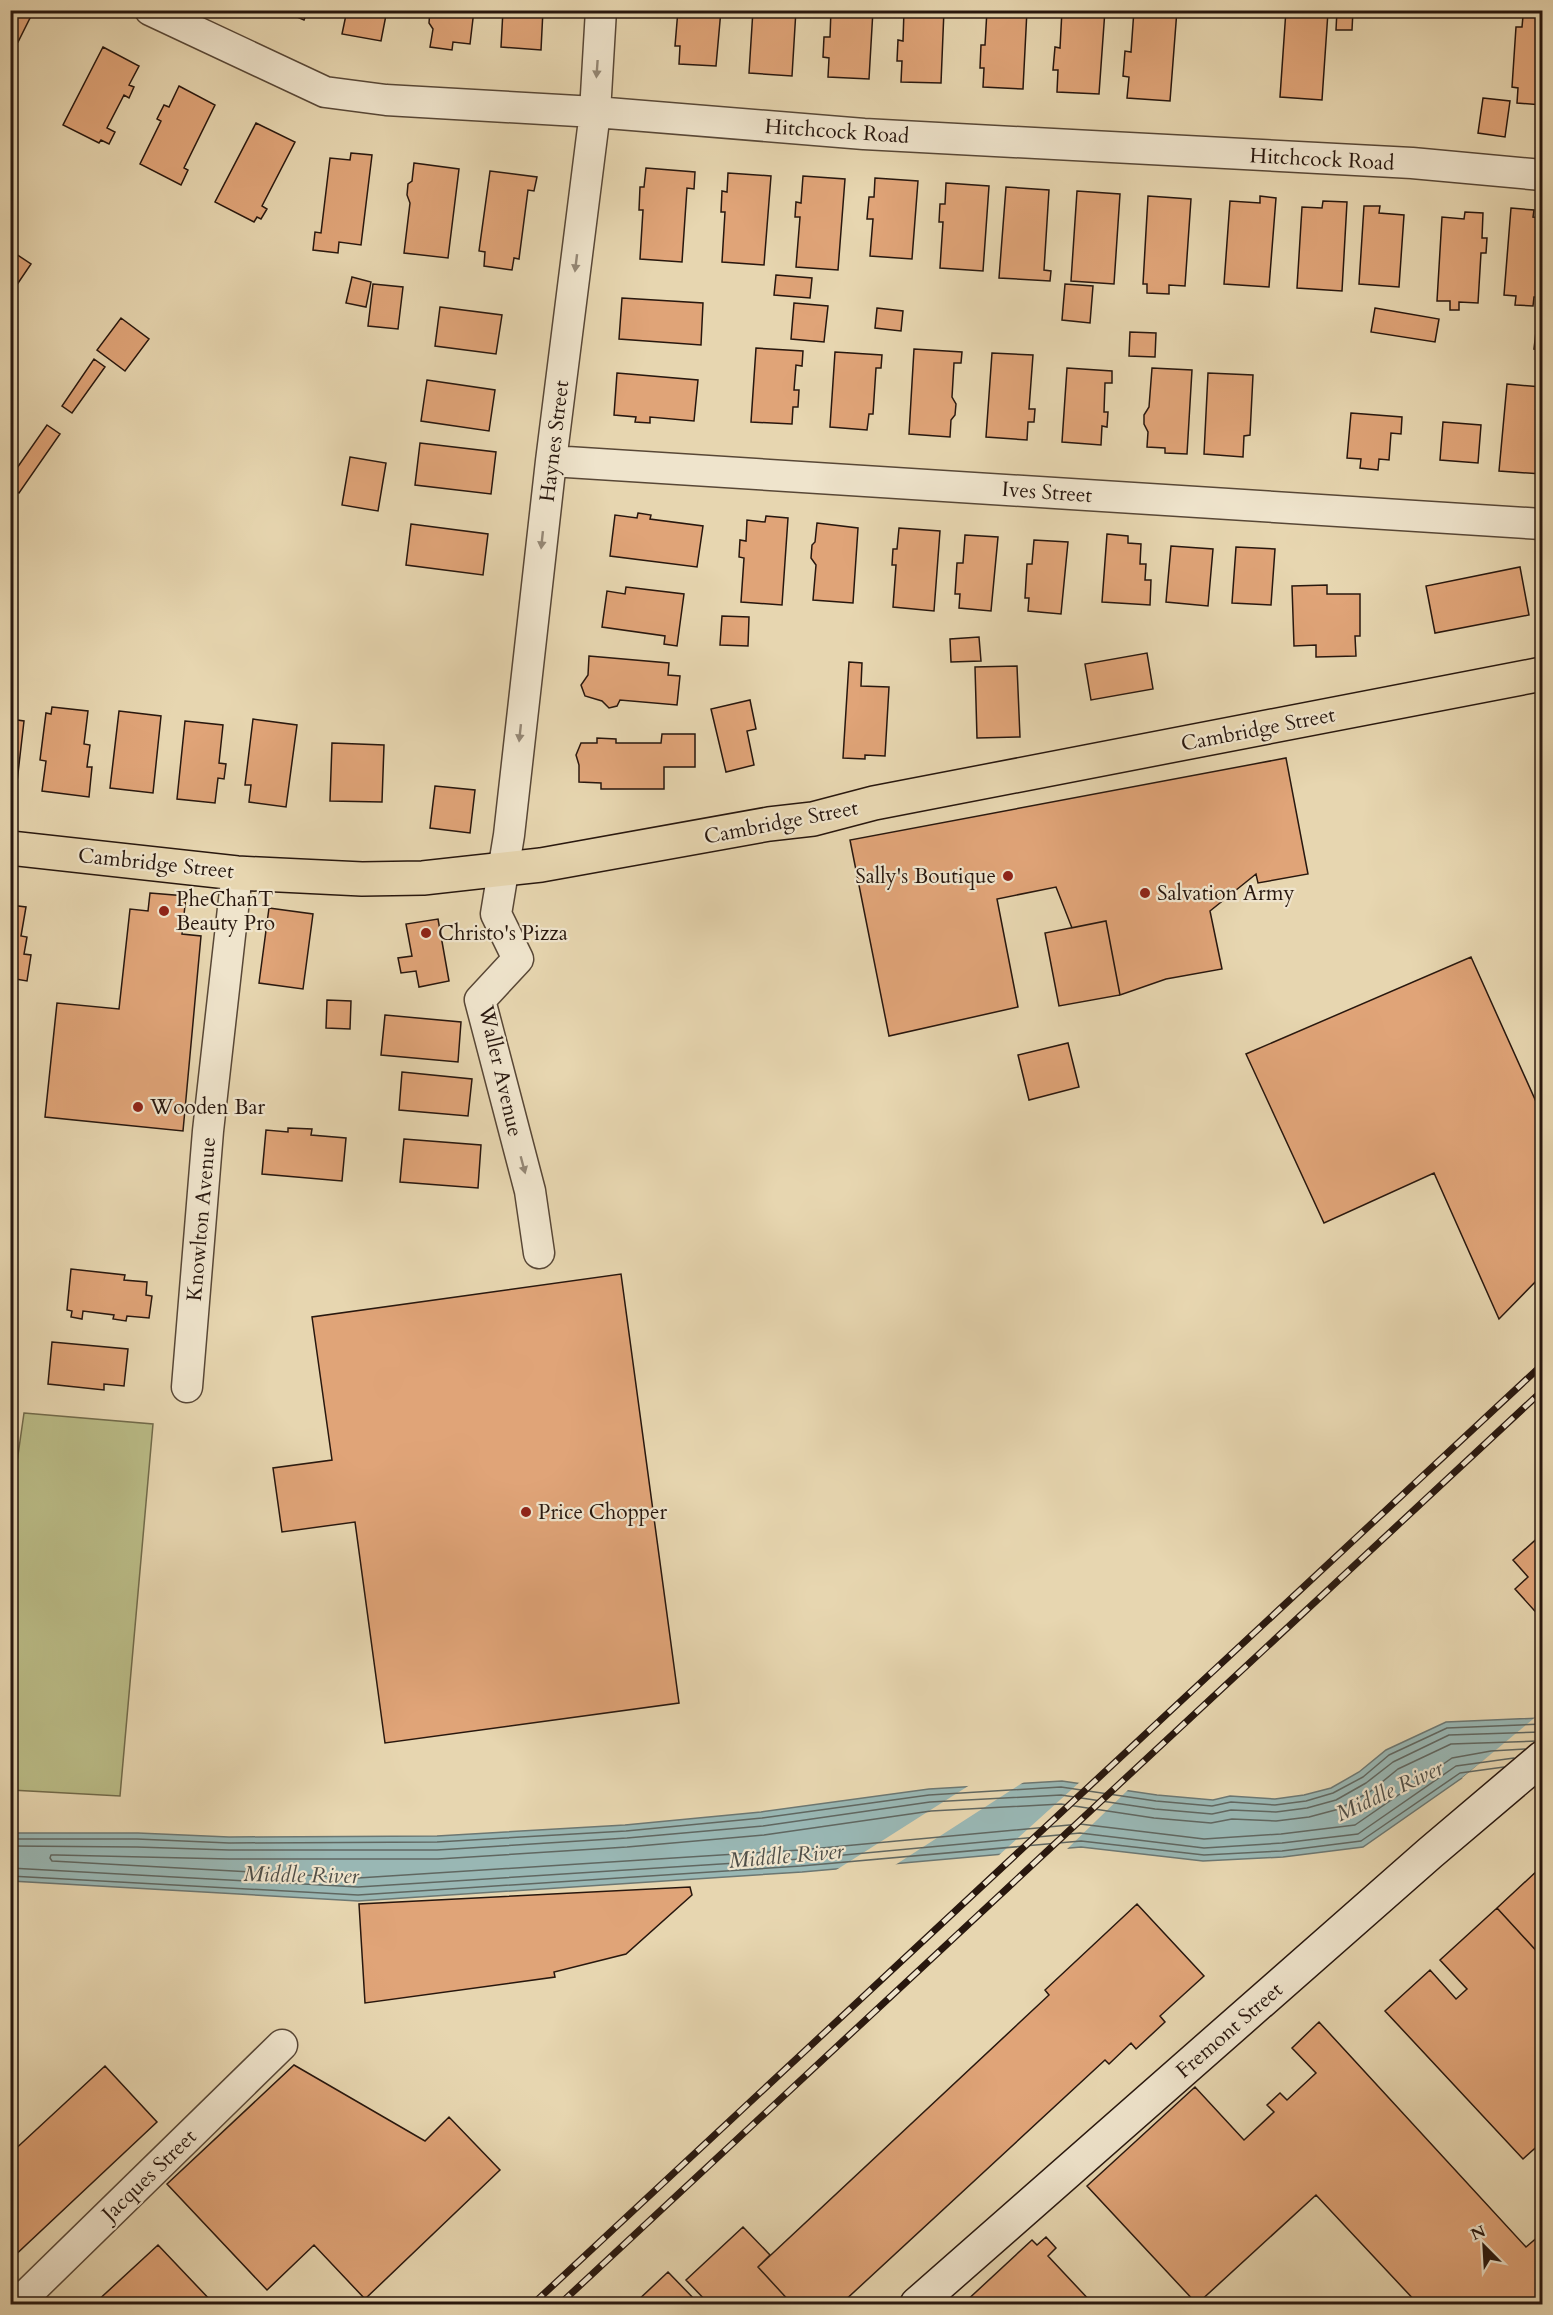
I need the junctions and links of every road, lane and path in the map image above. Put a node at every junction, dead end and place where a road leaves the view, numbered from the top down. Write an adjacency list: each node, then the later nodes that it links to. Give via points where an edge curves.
1 (150, 10): 3 (street, Hitchcock Road, via 325,92 386,100)
2 (601, 10): 3 (street, Haynes Street, one-way to 3)
3 (595, 112): 4 (street, Hitchcock Road, via 864,134 1412,164); 5 (street, Haynes Street, one-way to 5)
4 (1542, 175)
5 (551, 461): 6 (street, Ives Street); 9 (street, Haynes Street, one-way to 9)
6 (1542, 524)
7 (1542, 674): 9 (main road, Cambridge Street, via 874,803 813,819)
8 (10, 848): 10 (main road, Cambridge Street)
9 (503, 870): 10 (main road, Cambridge Street, via 362,879); 11 (street, Waller Avenue, one-way to 11, via 496,914 518,959 480,1000 530,1191)
10 (237, 873): 12 (street, Knowlton Avenue, via 208,1131)
11 (539, 1253)
12 (187, 1387)
13 (1542, 1758): 16 (street, Fremont Street)
14 (282, 2045): 15 (street, Jacques Street)
15 (16, 2304)
16 (917, 2304)

